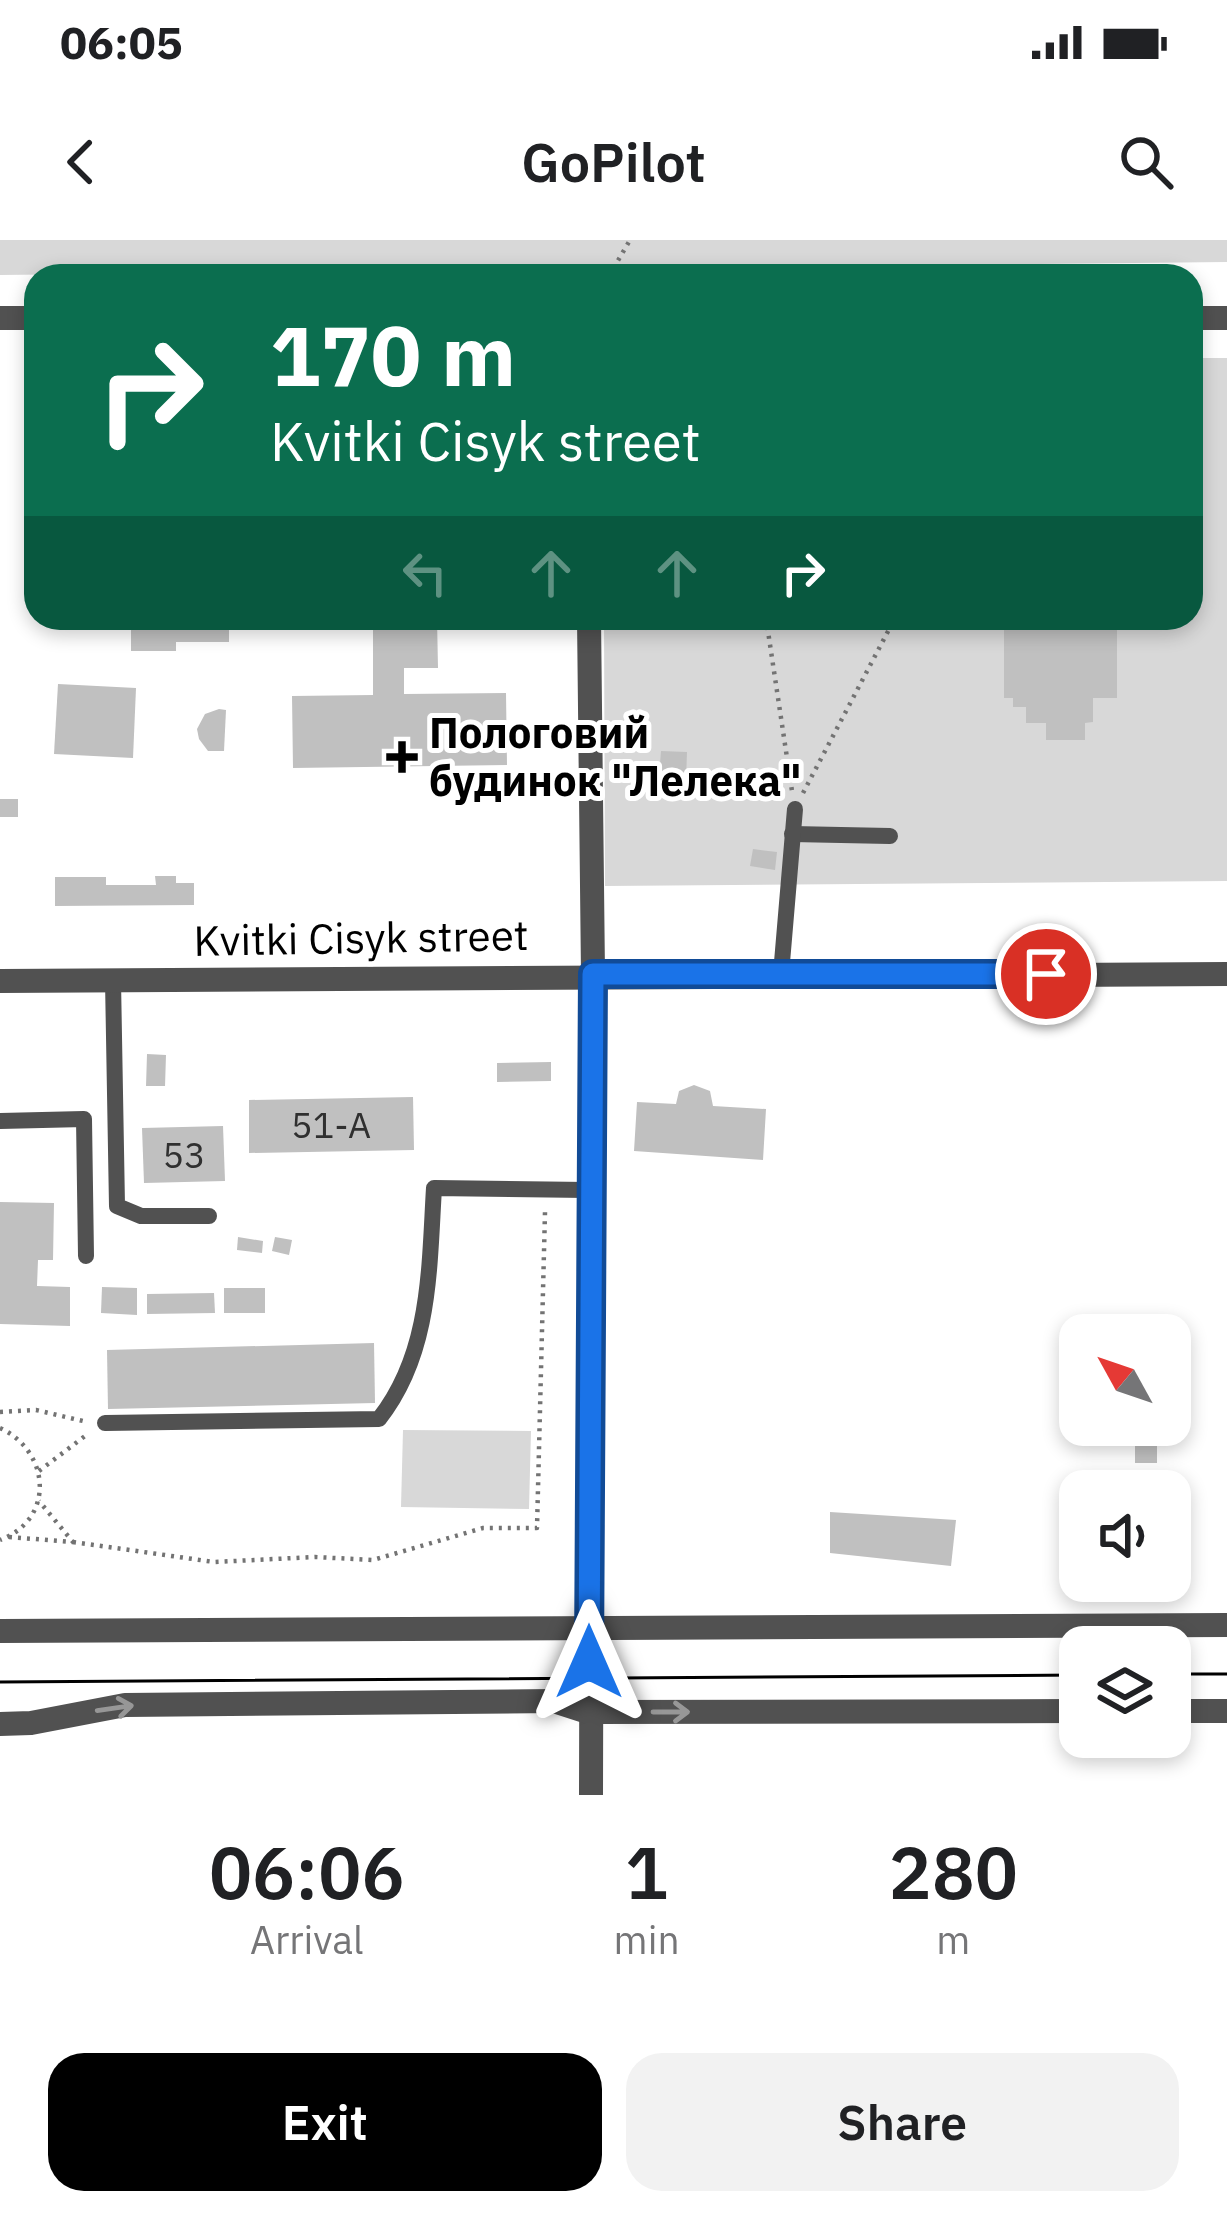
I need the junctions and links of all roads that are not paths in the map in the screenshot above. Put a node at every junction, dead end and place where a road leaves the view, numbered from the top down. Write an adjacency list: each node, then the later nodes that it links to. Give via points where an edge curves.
1 (590, 630): 5 (street)
2 (795, 808): 3 (lane)
3 (792, 834): 4 (lane); 6 (lane)
4 (890, 836)
5 (593, 974): 6 (street, Kvitki Cisyk street); 8 (street, Kvitki Cisyk street); 16 (street)
6 (781, 974): 7 (street, Kvitki Cisyk street)
7 (1227, 974)
8 (113, 980): 9 (street, Kvitki Cisyk street); 12 (lane, via 116,1206 141,1216)
9 (0, 981)
10 (0, 1121): 13 (lane, via 84,1120)
11 (586, 1190): 14 (lane, via 434,1188 426,1307 402,1390 380,1419)
12 (208, 1216)
13 (86, 1256)
14 (105, 1424)
15 (1227, 1625): 16 (street)
16 (589, 1629): 17 (street); 20 (street)
17 (0, 1631)
18 (1191, 1711): 19 (street)
19 (1227, 1711)
20 (588, 1712): 21 (street, one-way to 21); 22 (street, one-way to 20, via 125,1705 554,1701); 23 (street)
21 (1059, 1712)
22 (0, 1724)
23 (590, 1795)

